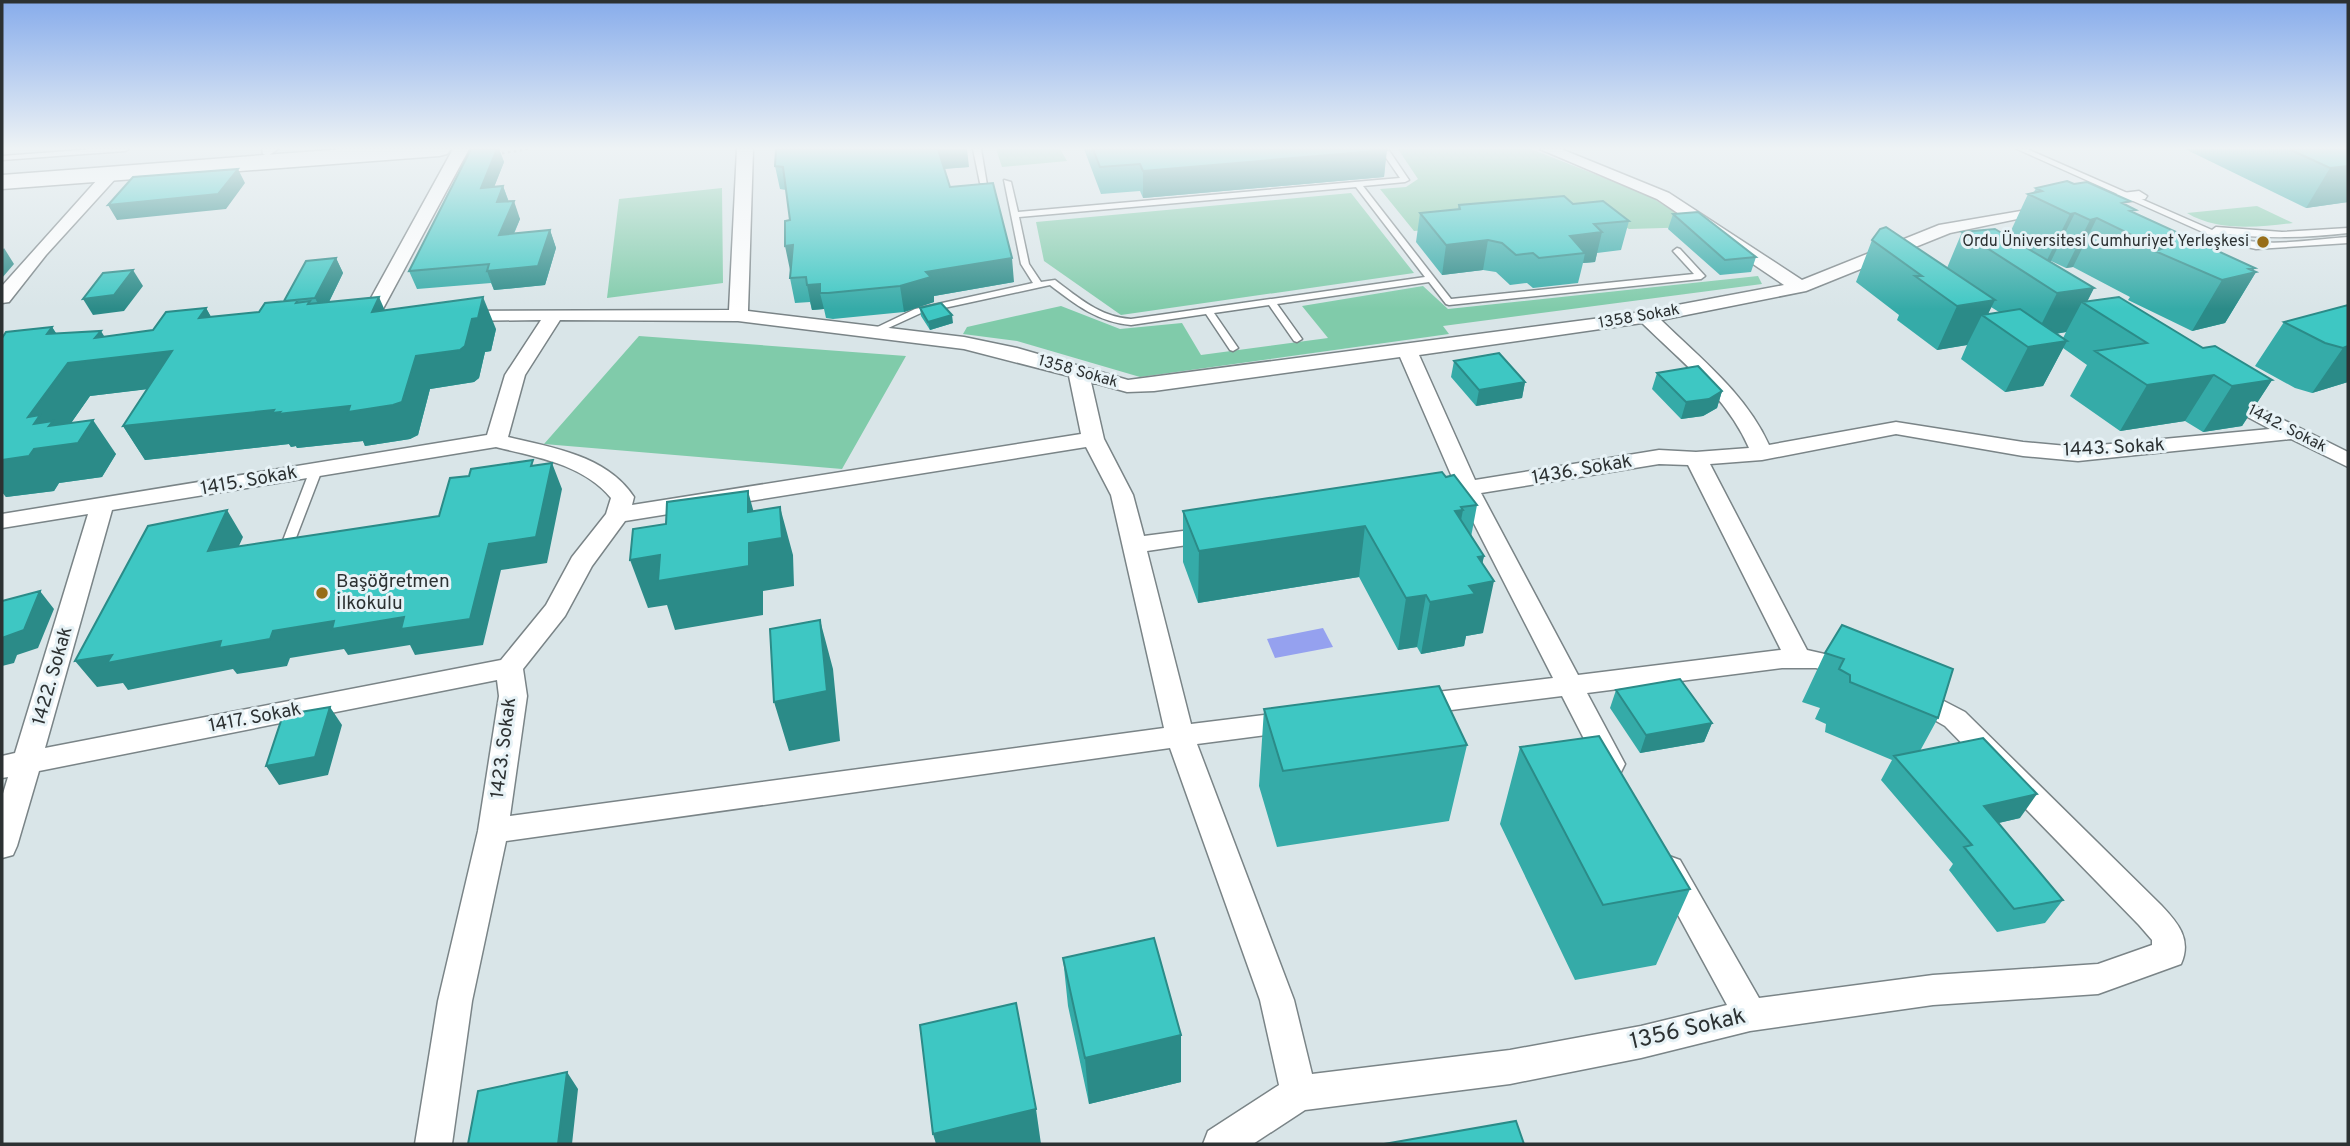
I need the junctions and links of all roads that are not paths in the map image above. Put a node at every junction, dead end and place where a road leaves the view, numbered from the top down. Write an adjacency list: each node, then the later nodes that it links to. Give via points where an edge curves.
1 (85, 202): 20 (street)
2 (430, 202): 26 (street, via 362,319)
3 (743, 202): 24 (street)
4 (1011, 202): 11 (lane)
5 (1163, 202): 11 (lane)
6 (1372, 202): 17 (lane)
7 (1672, 202): 19 (street)
8 (2091, 202): 13 (street, 1358 Sokak, via 1996,217)
9 (2146, 202): 14 (lane, via 2204,232 2256,246)
10 (2149, 202): 12 (lane, via 2216,230 2306,235)
11 (1014, 215): 18 (lane, via 1025,264)
12 (2348, 230)
13 (1931, 234): 15 (street); 19 (street, 1358 Sokak)
14 (2348, 240)
15 (1955, 247)
16 (1677, 251): 17 (lane, via 1701,276 1449,302)
17 (1430, 279): 21 (lane)
18 (1039, 285): 22 (lane, via 1052,282 1091,312 1113,322); 28 (lane, via 918,311)
19 (1800, 287): 27 (street, 1358 Sokak)
20 (2, 298)
21 (1272, 303): 22 (lane); 29 (lane)
22 (1209, 312): 30 (lane)
23 (554, 314): 24 (street, 1358 Sokak); 25 (street, 1358 Sokak); 37 (street, via 515,375)
24 (738, 314): 28 (street, 1358 Sokak)
25 (438, 316)
26 (391, 317)
27 (1647, 317): 31 (street, 1358 Sokak); 38 (street, via 1722,390 1748,421)
28 (870, 333): 32 (street, 1358 Sokak, via 1010,352)
29 (1297, 339)
30 (1233, 348)
31 (1407, 351): 32 (street, 1358 Sokak, via 1154,385 1127,386); 42 (street)
32 (1079, 373): 36 (street)
33 (2207, 387): 35 (street, 1442. Sokak)
34 (1896, 428): 35 (street, 1443. Sokak, via 2078,454); 38 (street, 1436. Sokak)
35 (2291, 433): 40 (street, 1442. Sokak)
36 (1093, 439): 44 (street); 48 (street, via 1122,495)
37 (496, 440): 41 (street, 1415. Sokak); 44 (street, via 575,463 614,483 624,497)
38 (1762, 453): 39 (street, 1436. Sokak)
39 (1696, 459): 42 (street, 1436. Sokak, via 1659,457); 49 (street)
40 (2348, 460)
41 (316, 470): 43 (street, 1415. Sokak); 47 (lane)
42 (1462, 497): 51 (street)
43 (102, 506): 45 (street, 1415. Sokak); 55 (street, 1422. Sokak)
44 (617, 515): 50 (street, via 581,563 556,611)
45 (2, 521)
46 (1243, 531): 48 (street)
47 (288, 543)
48 (1135, 545): 54 (street)
49 (1799, 659): 51 (street); 60 (street, 1356 Sokak, via 1816,659 1883,680 1955,719 2168,935 2169,954 2098,979 1933,990)
50 (509, 668): 55 (street, 1417. Sokak); 57 (street, 1423. Sokak, via 513,696)
51 (1569, 684): 52 (street); 56 (street)
52 (1381, 709)
53 (1327, 716): 54 (street)
54 (1180, 736): 57 (street); 61 (street, via 1277,1000)
55 (15, 765): 58 (street, 1422. Sokak)
56 (1626, 791)
57 (493, 831): 62 (street, 1423. Sokak, via 455,1001)
58 (2, 846)
59 (1659, 850): 60 (street)
60 (1751, 1015): 61 (street, 1356 Sokak, via 1510,1067)
61 (1299, 1093): 63 (street, 1356 Sokak)
62 (433, 1144)
63 (1221, 1144)

